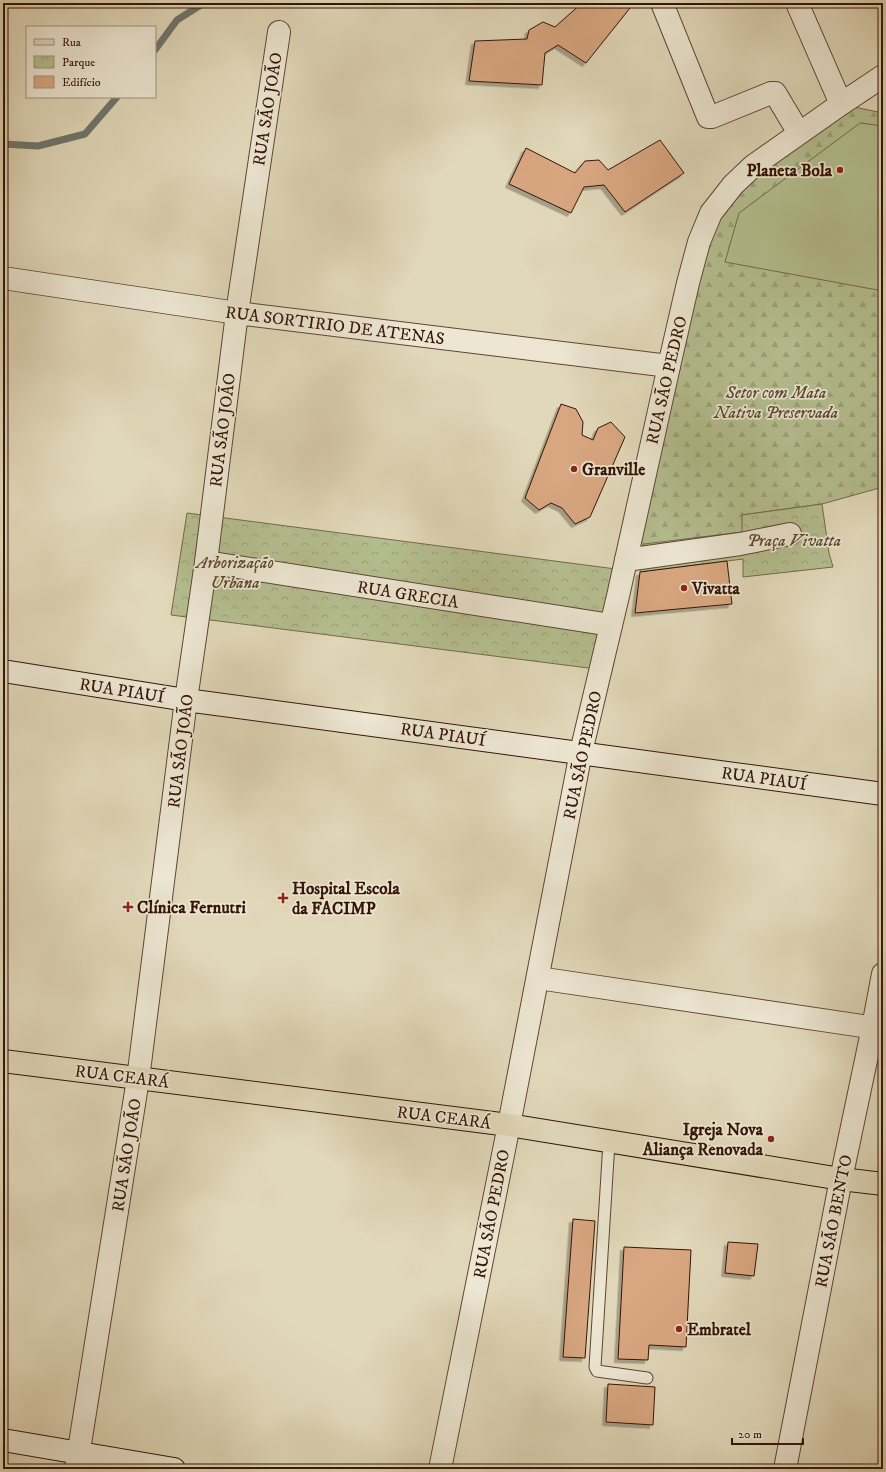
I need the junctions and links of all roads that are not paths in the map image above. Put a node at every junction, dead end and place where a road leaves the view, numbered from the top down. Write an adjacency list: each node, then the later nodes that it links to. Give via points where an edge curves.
1 (662, 3): 6 (street, via 708,117 775,93)
2 (798, 3): 5 (street)
3 (279, 32): 8 (street, RUA SÃO JOÃO)
4 (883, 76): 5 (street, RUA SÃO PEDRO)
5 (840, 104): 6 (street, RUA SÃO PEDRO)
6 (799, 133): 9 (street, RUA SÃO PEDRO, via 753,166 733,185 711,213 688,283)
7 (3, 278): 8 (street, RUA SORTIRIO DE ATENAS)
8 (237, 312): 9 (street, RUA SORTIRIO DE ATENAS); 12 (street, RUA SÃO JOÃO)
9 (669, 366): 11 (street, RUA SÃO PEDRO)
10 (790, 534): 11 (street, via 740,544)
11 (626, 560): 13 (street, RUA SÃO PEDRO)
12 (206, 562): 13 (street, RUA GRECIA); 15 (street, RUA SÃO JOÃO)
13 (611, 625): 16 (street, RUA SÃO PEDRO)
14 (3, 671): 15 (street, RUA PIAUÍ)
15 (186, 700): 16 (street, RUA PIAUÍ); 22 (street, RUA SÃO JOÃO)
16 (581, 752): 17 (street, RUA PIAUÍ); 19 (street, RUA SÃO PEDRO)
17 (883, 794)
18 (883, 974): 20 (street, RUA SÃO BENTO)
19 (538, 978): 20 (street); 23 (street, RUA SÃO PEDRO)
20 (878, 1028): 25 (street, RUA SÃO BENTO)
21 (3, 1061): 22 (main road, RUA CEARÁ)
22 (138, 1079): 23 (main road, RUA CEARÁ); 29 (street, RUA SÃO JOÃO)
23 (509, 1125): 24 (main road, RUA CEARÁ); 31 (street, RUA SÃO PEDRO)
24 (609, 1142): 25 (main road, RUA CEARÁ); 27 (lane, via 595,1367 597,1371)
25 (841, 1179): 26 (main road, RUA CEARÁ); 32 (street, RUA SÃO BENTO)
26 (883, 1184)
27 (647, 1378)
28 (3, 1440): 29 (street)
29 (77, 1461): 30 (street)
30 (174, 1469)
31 (440, 1469)
32 (785, 1469)

